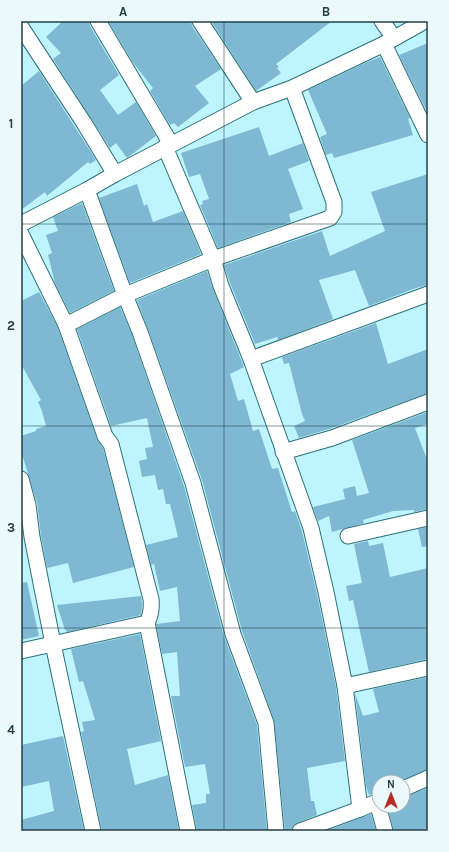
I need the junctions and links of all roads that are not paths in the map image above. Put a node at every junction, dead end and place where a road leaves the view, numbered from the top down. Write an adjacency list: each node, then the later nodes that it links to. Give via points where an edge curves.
1 (98, 21): 10 (street)
2 (200, 21): 8 (street)
3 (382, 21): 6 (street)
4 (425, 21): 6 (street)
5 (21, 27): 11 (street)
6 (389, 41): 7 (street); 9 (street)
7 (292, 88): 8 (street); 15 (street, via 334,202 334,212 330,218)
8 (252, 102): 10 (street)
9 (428, 135)
10 (168, 146): 11 (street); 15 (street)
11 (115, 174): 12 (street)
12 (87, 190): 13 (street); 17 (street)
13 (21, 224)
14 (21, 234): 18 (street)
15 (213, 259): 17 (street); 19 (street)
16 (428, 294): 19 (street)
17 (125, 295): 18 (street); 37 (street, via 193,483 234,634 266,723)
18 (66, 325): 25 (street, via 105,436 111,444 151,600 152,609)
19 (250, 359): 21 (street)
20 (428, 402): 21 (street, via 332,438)
21 (283, 452): 29 (street, via 311,528)
22 (21, 478): 26 (street)
23 (428, 518): 24 (street)
24 (348, 536)
25 (147, 623): 26 (street); 36 (street)
26 (54, 644): 27 (street); 35 (street)
27 (21, 651)
28 (428, 670): 29 (street)
29 (345, 686): 33 (street)
30 (428, 778): 31 (street)
31 (411, 786)
32 (371, 804): 33 (street)
33 (360, 809): 38 (street)
34 (381, 814): 39 (street)
35 (93, 831)
36 (188, 831)
37 (276, 831)
38 (300, 831)
39 (385, 831)

